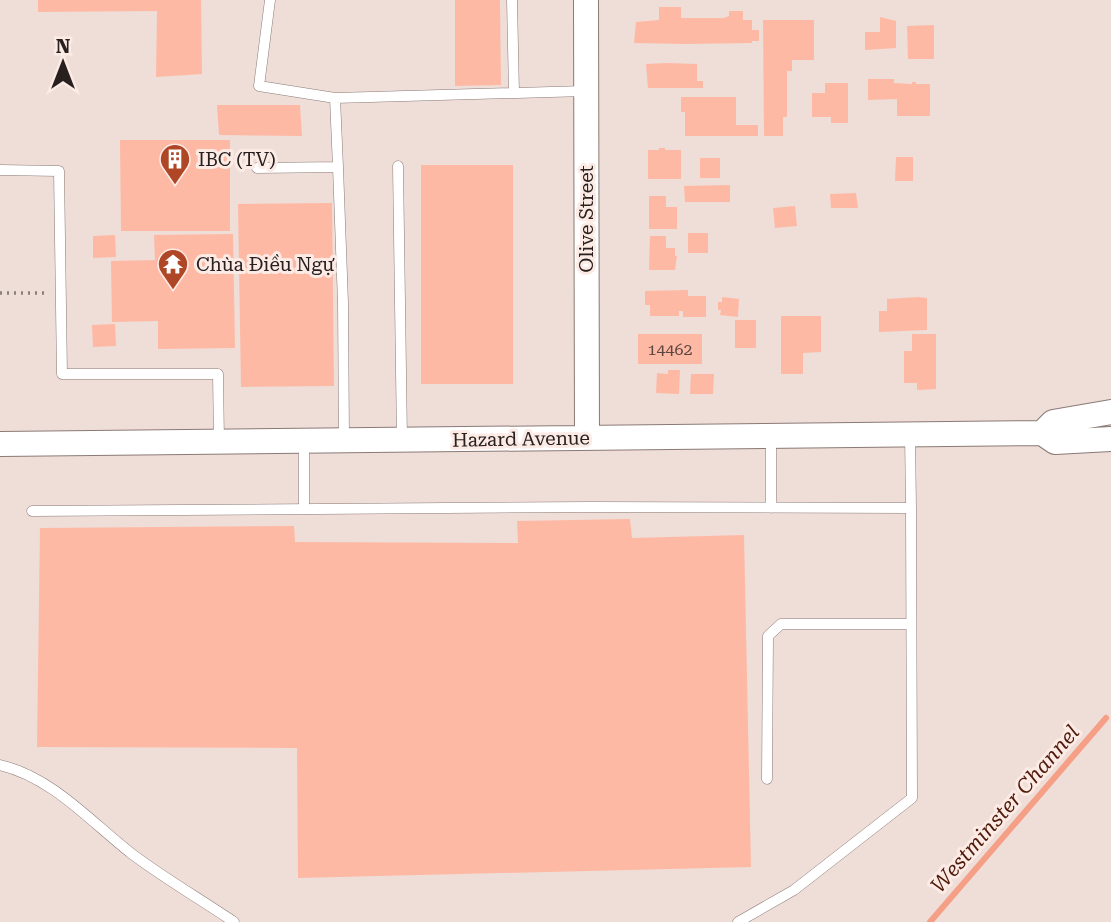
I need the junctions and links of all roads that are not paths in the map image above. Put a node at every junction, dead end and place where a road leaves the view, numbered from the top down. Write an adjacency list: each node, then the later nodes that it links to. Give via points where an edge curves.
1 (270, 0): 6 (lane, via 259,86)
2 (512, 0): 5 (lane)
3 (586, 0): 4 (street, Olive Street)
4 (586, 91): 5 (lane); 15 (street, Olive Street)
5 (514, 93): 6 (lane)
6 (335, 98): 8 (lane)
7 (398, 166): 18 (lane)
8 (338, 167): 9 (lane); 17 (lane)
9 (257, 168)
10 (0, 170): 20 (lane, via 59,171 62,374 218,374)
11 (1111, 412): 12 (street, Hazard Avenue, via 1053,422)
12 (1042, 433): 13 (street, Hazard Avenue); 21 (street, Hazard Avenue, via 1055,442)
13 (910, 435): 14 (street, Hazard Avenue); 25 (lane)
14 (771, 436): 15 (street, Hazard Avenue); 24 (lane)
15 (587, 438): 18 (street, Hazard Avenue)
16 (1111, 439): 21 (street, Hazard Avenue)
17 (344, 440): 18 (street, Hazard Avenue); 19 (street, Hazard Avenue)
18 (402, 440)
19 (304, 441): 20 (street, Hazard Avenue); 26 (lane)
20 (219, 442): 22 (street, Hazard Avenue)
21 (1070, 442): 23 (street)
22 (0, 444)
23 (1111, 456)
24 (771, 508): 25 (lane); 26 (lane)
25 (911, 508): 28 (lane)
26 (304, 509): 27 (lane)
27 (32, 511)
28 (911, 624): 30 (lane, via 780,624 768,636); 32 (lane, via 912,798 794,890)
29 (0, 765): 31 (lane, via 52,788 133,855)
30 (767, 779)
31 (234, 922)
32 (738, 922)

